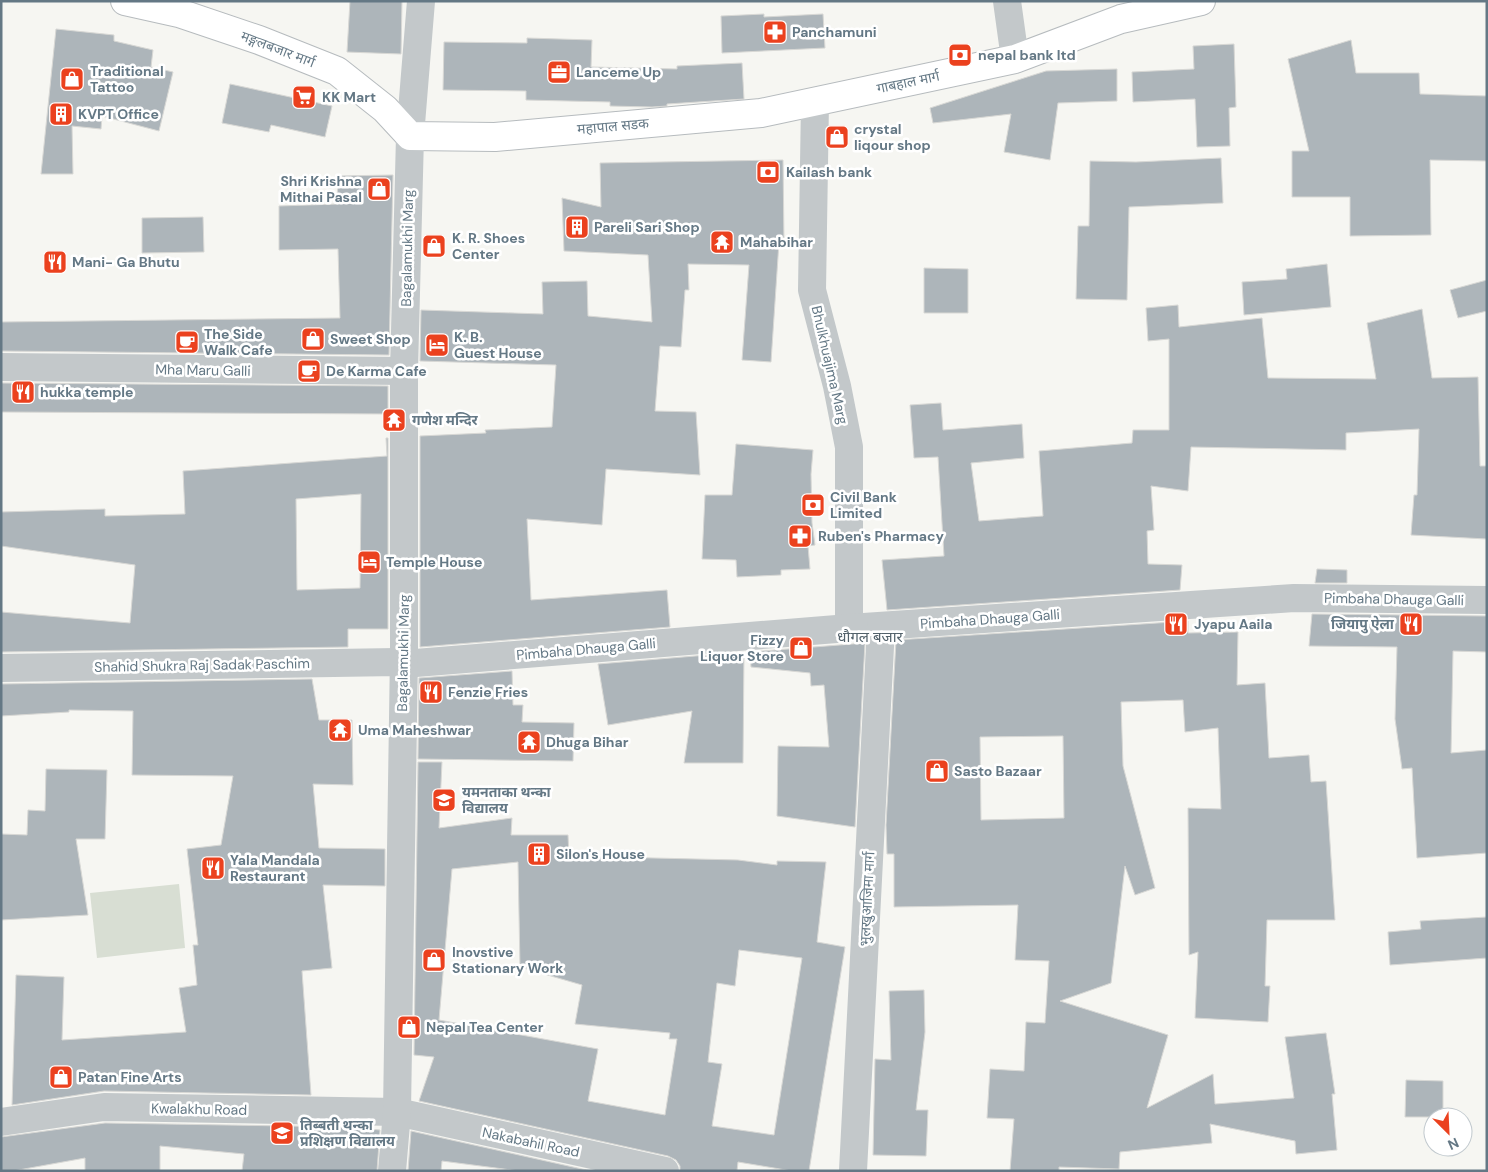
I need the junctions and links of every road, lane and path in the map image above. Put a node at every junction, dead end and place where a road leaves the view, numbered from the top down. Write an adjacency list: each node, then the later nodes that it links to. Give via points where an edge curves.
1 (125, 1): 7 (main road, मङ्गलबजार मार्ग, via 179,13 337,71 385,109)
2 (421, 1): 7 (street, Bagalamukhi Marg)
3 (1008, 1): 5 (street)
4 (1201, 1): 5 (main road, गाबहाल मार्ग, via 1121,19)
5 (1015, 59): 6 (main road, गाबहाल मार्ग)
6 (815, 102): 7 (main road, महापाल सडक, via 761,113 495,137); 12 (street, Bhulkhuajima Marg, via 812,290 849,447)
7 (410, 136): 9 (street, Bagalamukhi Marg)
8 (1, 367): 9 (street, Mha Maru Galli)
9 (404, 371): 13 (street, Bagalamukhi Marg)
10 (1487, 600): 11 (street, Pimbaha Dhauga Galli, via 1294,598)
11 (881, 627): 12 (street, Pimbaha Dhauga Galli); 19 (street, भुलखुआजिमा मार्ग)
12 (849, 628): 13 (street, Pimbaha Dhauga Galli)
13 (404, 664): 14 (street, Shahid Shukra Raj Sadak Paschim); 15 (street, Bagalamukhi Marg)
14 (1, 668)
15 (397, 1112): 16 (street, Kwalakhu Road, via 104,1107); 17 (street, Bagalamukhi Marg); 18 (street, Nakabahil Road)
16 (1, 1122)
17 (392, 1171)
18 (665, 1171)
19 (853, 1171)

